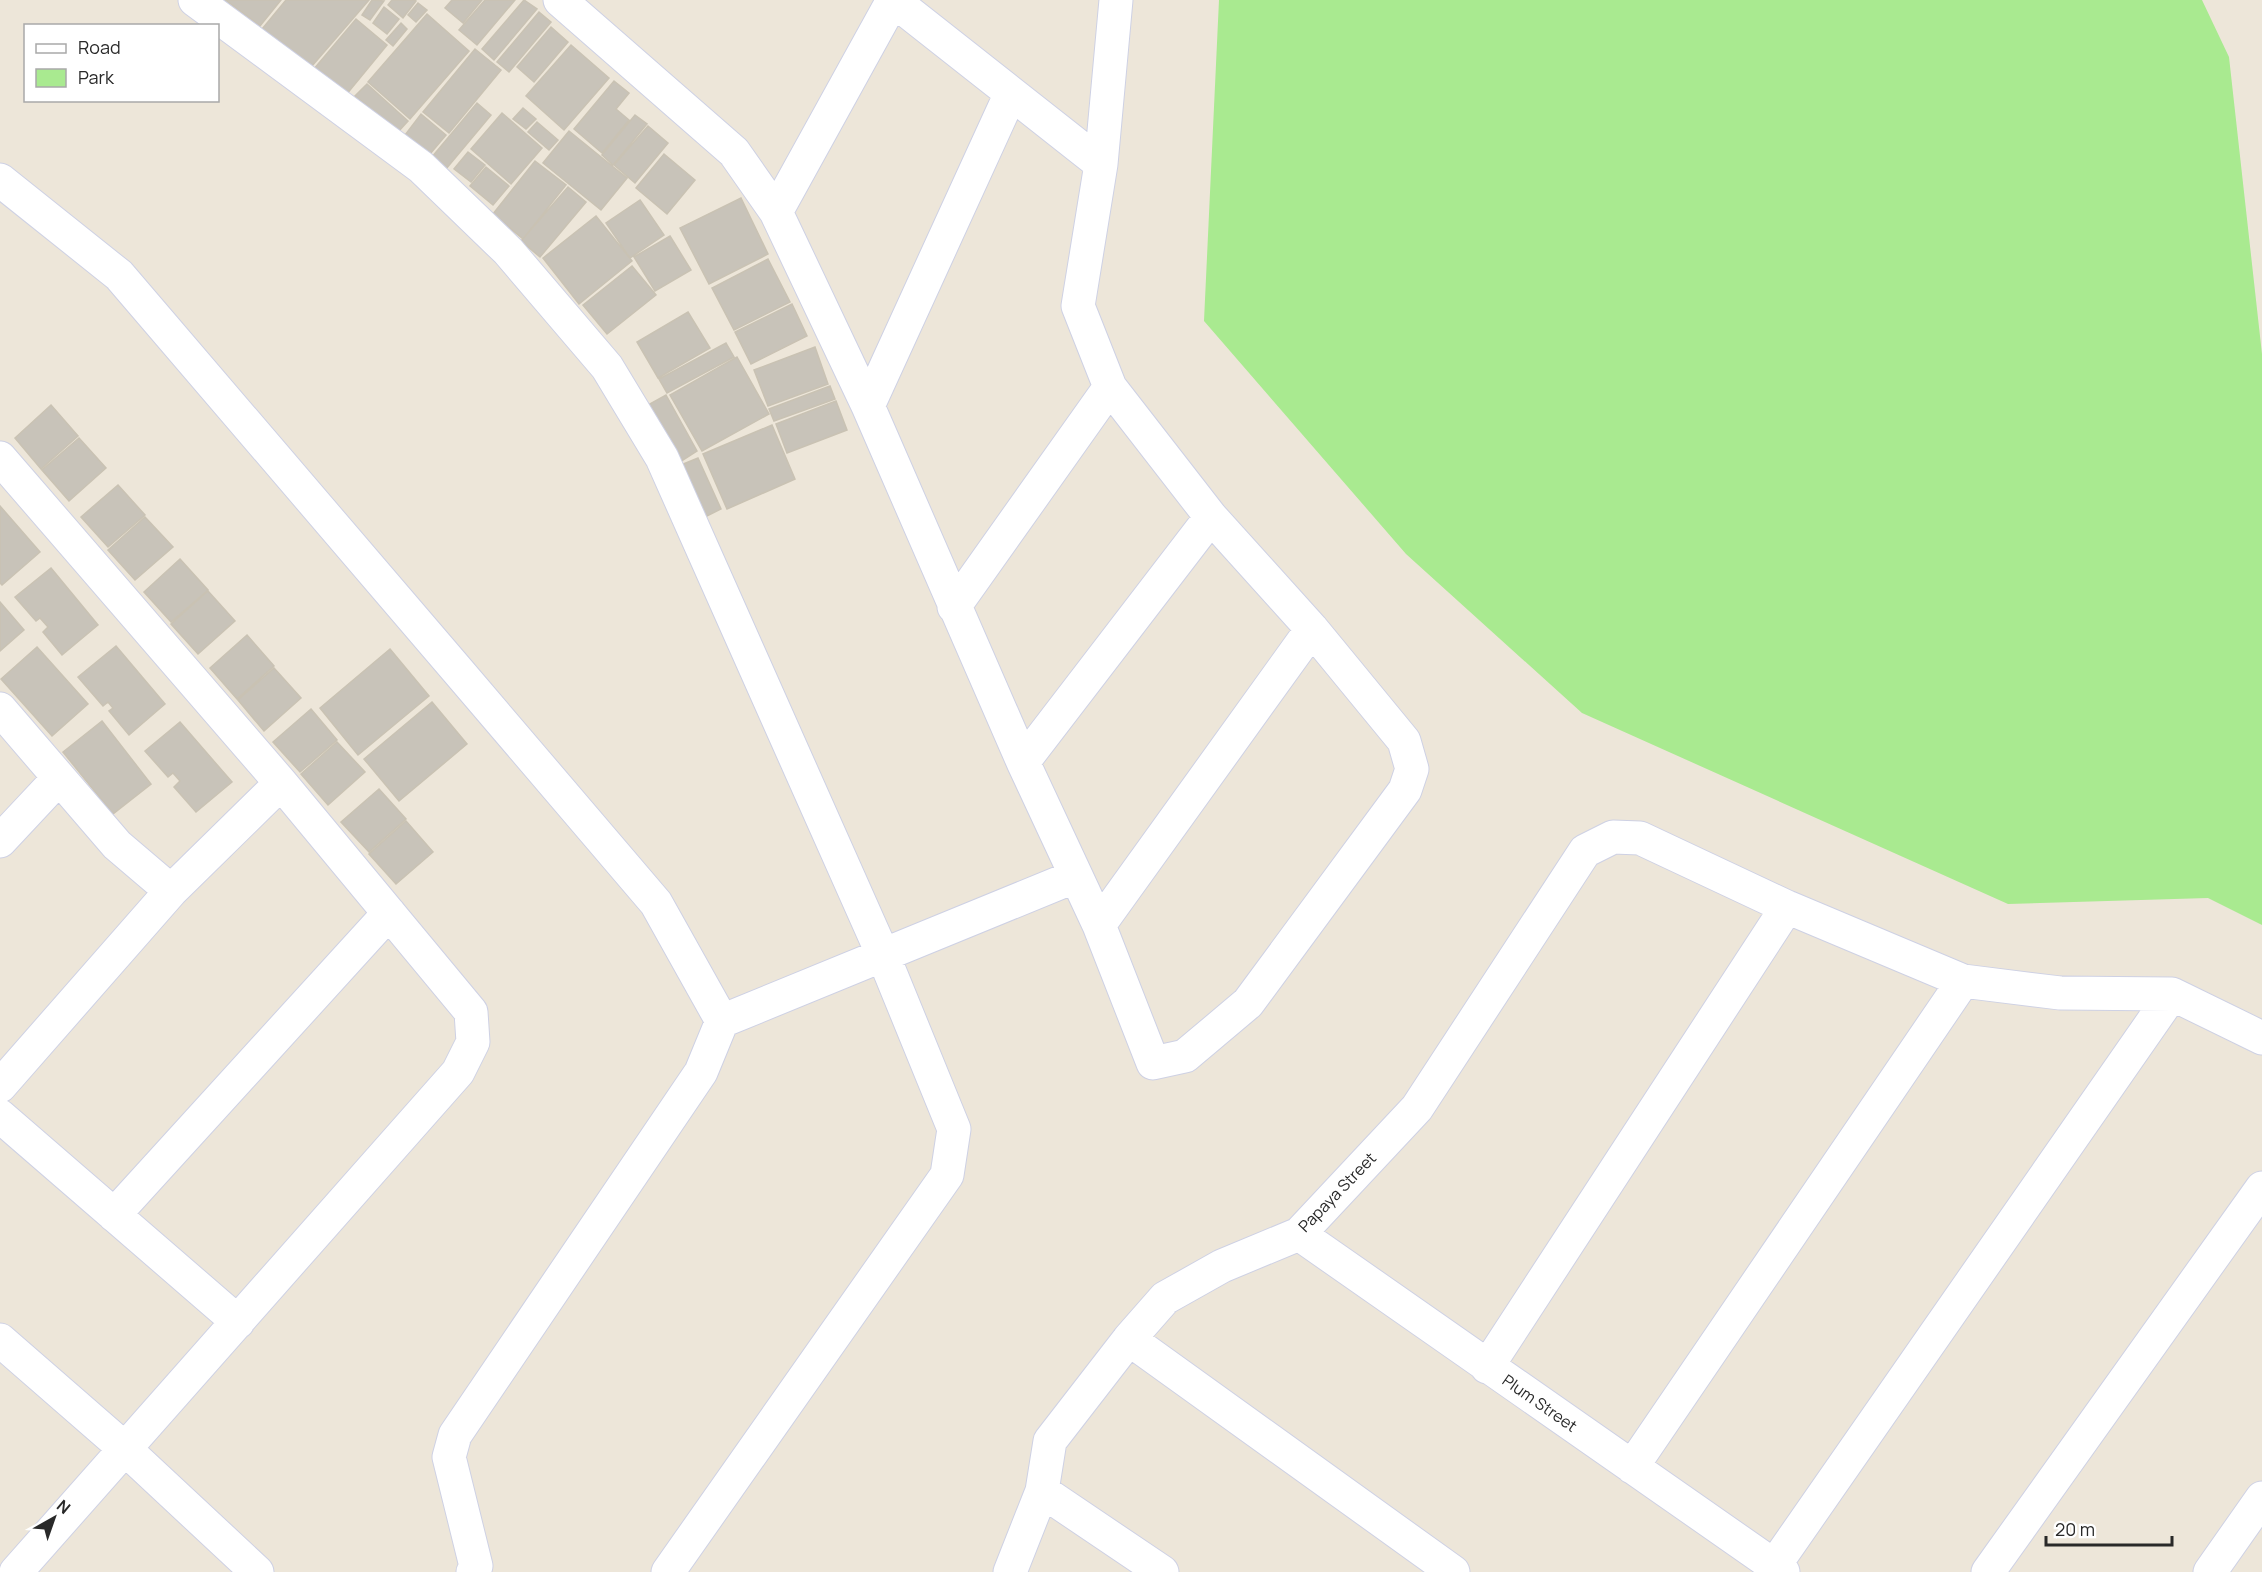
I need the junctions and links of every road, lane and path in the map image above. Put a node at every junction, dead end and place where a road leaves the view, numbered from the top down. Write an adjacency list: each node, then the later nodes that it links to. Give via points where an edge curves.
1 (195, 0): 25 (street, via 421,167 508,251 607,367 662,458)
2 (560, 0): 8 (street, via 734,152)
3 (893, 0): 5 (street); 8 (street)
4 (1116, 0): 6 (street)
5 (1011, 93): 6 (street); 10 (street)
6 (1101, 164): 9 (street, via 1078,306)
7 (0, 180): 28 (street, via 118,275 451,662 656,903)
8 (776, 212): 10 (street)
9 (1110, 387): 12 (street); 13 (street)
10 (868, 406): 13 (street)
11 (0, 458): 18 (street)
12 (1211, 517): 14 (street); 16 (street)
13 (954, 607): 16 (street)
14 (1312, 629): 24 (street); 24 (street, via 1404,741 1412,769 1405,790 1248,1003 1185,1056 1153,1063)
15 (0, 709): 17 (street)
16 (1023, 762): 20 (street)
17 (58, 779): 19 (street); 21 (street, via 117,845)
18 (281, 783): 21 (street); 23 (street)
19 (0, 841)
20 (1076, 876): 24 (street); 25 (street)
21 (171, 891): 30 (street)
22 (1787, 907): 26 (street); 34 (street, Papaya Street, via 1640,838 1613,837 1586,851 1417,1108); 38 (street)
23 (389, 913): 33 (street); 35 (street, via 471,1012 473,1042 458,1072)
24 (1099, 925)
25 (883, 955): 28 (street); 47 (street, via 954,1130 947,1175)
26 (1963, 981): 27 (street, via 2060,993); 40 (street)
27 (2172, 994): 29 (street); 43 (street)
28 (722, 1021): 44 (street, via 701,1072 455,1435 448,1457)
29 (2262, 1038)
30 (0, 1086)
31 (0, 1116): 33 (street)
32 (2262, 1188): 51 (street)
33 (114, 1215): 35 (street)
34 (1299, 1234): 36 (street, Papaya Street, via 1222,1266 1165,1298); 38 (street, Plum Street)
35 (238, 1323): 39 (street)
36 (1129, 1339): 41 (street, Papaya Street, via 1050,1441); 50 (street)
37 (0, 1340): 39 (street)
38 (1487, 1366): 40 (street, Plum Street)
39 (124, 1448): 45 (street); 46 (street)
40 (1632, 1467): 43 (street, Plum Street)
41 (1042, 1491): 48 (street, Papaya Street); 49 (street)
42 (2262, 1498): 52 (street)
43 (1778, 1569)
44 (480, 1570)
45 (16, 1572)
46 (257, 1572)
47 (668, 1572)
48 (1010, 1572)
49 (1162, 1572)
50 (1453, 1572)
51 (1988, 1572)
52 (2210, 1572)

